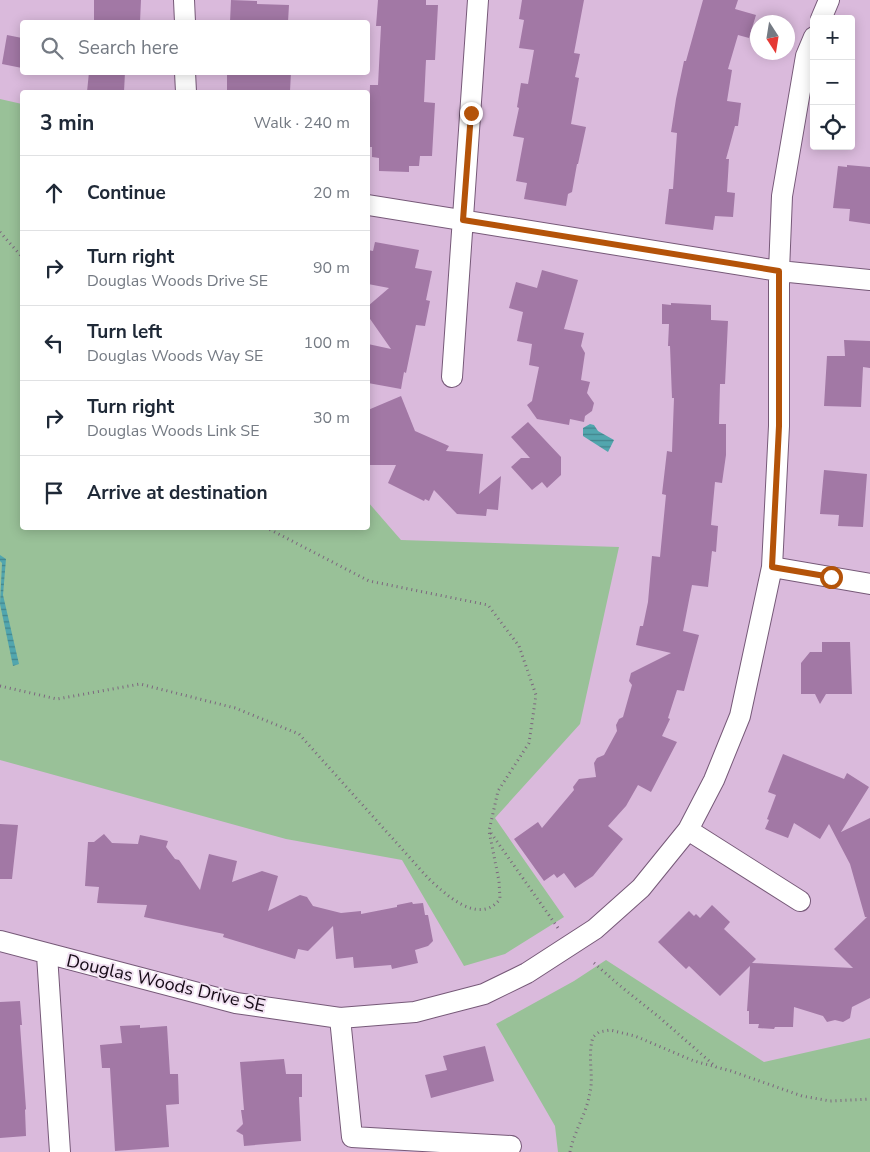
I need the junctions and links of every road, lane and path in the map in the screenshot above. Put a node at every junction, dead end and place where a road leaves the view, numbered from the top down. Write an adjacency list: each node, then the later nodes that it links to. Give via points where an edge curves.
1 (184, 0): 5 (street)
2 (478, 0): 10 (street)
3 (828, 0): 4 (street)
4 (822, 15)
5 (185, 20)
6 (810, 46): 13 (street, Douglas Woods Drive SE, via 782,196)
7 (185, 75): 8 (street)
8 (186, 90)
9 (370, 205): 10 (street)
10 (463, 220): 13 (street); 15 (street)
11 (0, 232): 12 (path)
12 (20, 255)
13 (779, 271): 14 (street); 17 (street, Douglas Woods Drive SE, via 779,426)
14 (870, 280)
15 (452, 377)
16 (270, 530): 21 (path, via 369,580 488,605 519,646 536,695 529,743 498,791)
17 (772, 567): 18 (street); 20 (street, Douglas Woods Drive SE, via 740,716 714,780)
18 (870, 584)
19 (0, 686): 23 (path, via 57,699 140,684 235,708 299,734 442,892 476,909 483,911)
20 (688, 830): 22 (street); 29 (street, Douglas Woods Drive SE, via 641,888 606,920 527,974 484,994 415,1012)
21 (489, 831): 23 (path, via 499,881 500,900); 25 (path)
22 (800, 901)
23 (494, 907): 24 (path)
24 (497, 911)
25 (560, 931)
26 (0, 941): 27 (street, Douglas Woods Drive SE)
27 (47, 954): 29 (street, Douglas Woods Drive SE, via 236,1003); 35 (street)
28 (594, 963): 32 (path)
29 (340, 1018): 34 (street, via 352,1137)
30 (592, 1028): 31 (path)
31 (595, 1034): 32 (path, via 610,1030 635,1036); 36 (path, via 591,1043 591,1091)
32 (717, 1068): 33 (path, via 802,1096 830,1101)
33 (870, 1100)
34 (511, 1146)
35 (60, 1152)
36 (570, 1152)

